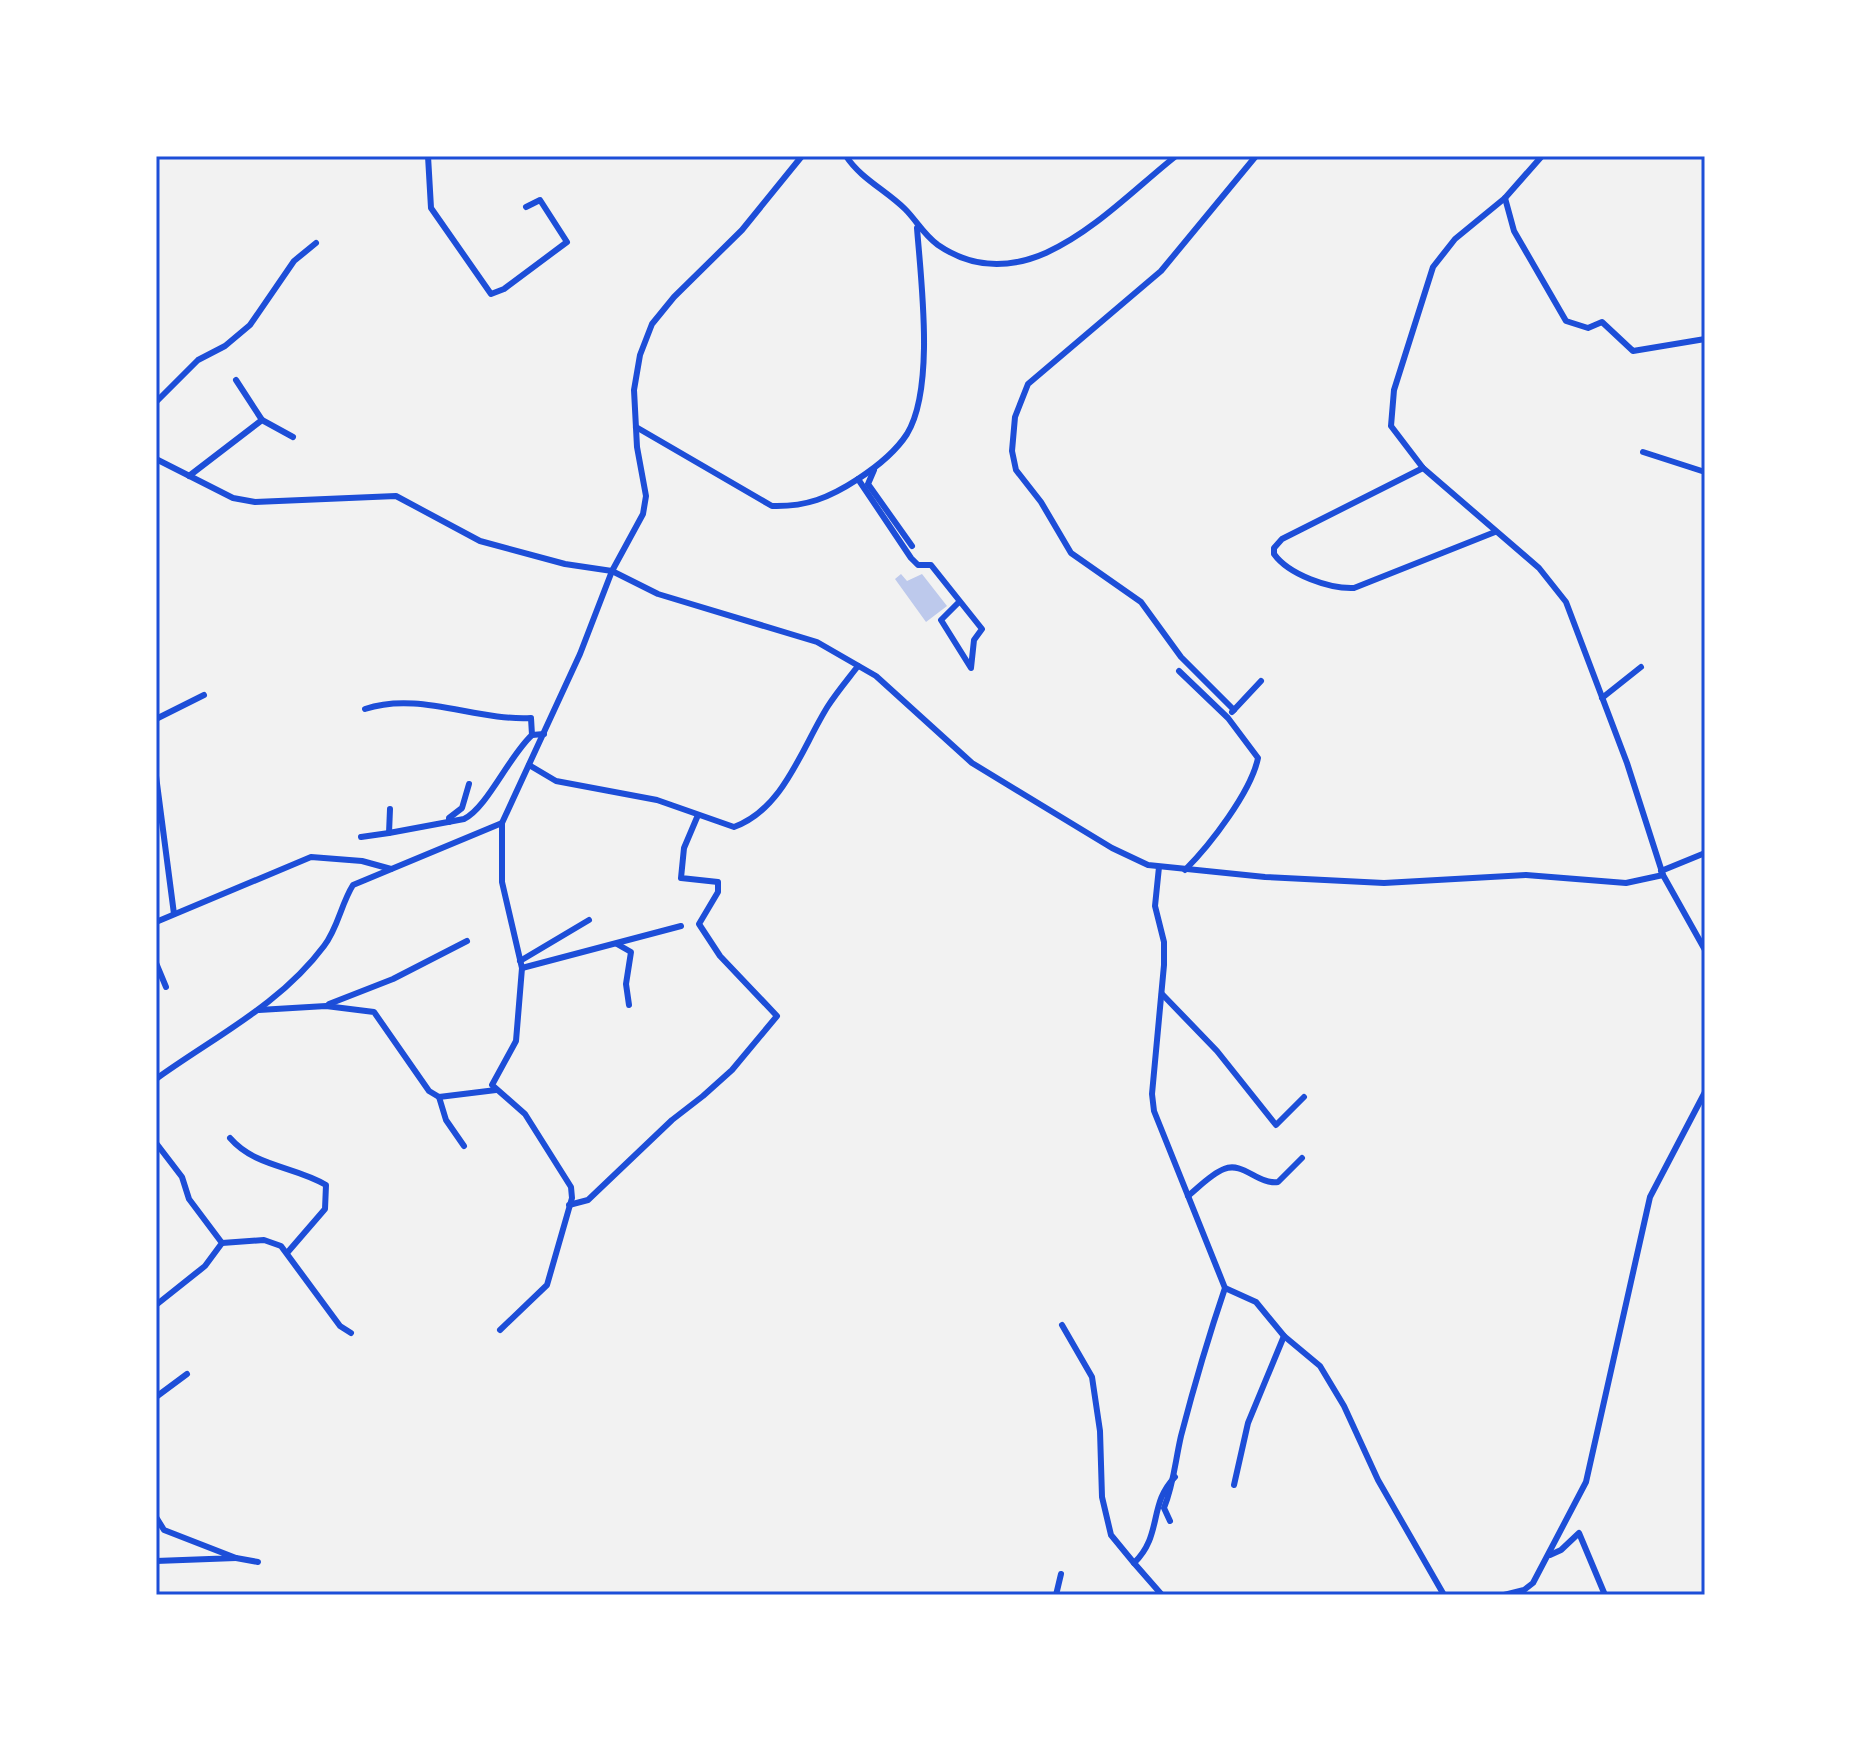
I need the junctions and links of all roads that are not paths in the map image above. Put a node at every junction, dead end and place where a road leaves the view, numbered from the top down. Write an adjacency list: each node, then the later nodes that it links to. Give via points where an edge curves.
1 (428, 156): 8 (street, via 431,208 491,294 567,242 540,200)
2 (802, 156): 15 (street, via 742,230 652,324 637,372)
3 (846, 156): 9 (street, via 907,210)
4 (1176, 156): 9 (street, via 1087,230 1031,260 975,261 939,246)
5 (1256, 156): 35 (street, via 1161,271 1028,384 1018,403 1012,451 1016,470 1064,545 1141,602 1181,657)
6 (1542, 156): 7 (street)
7 (1505, 198): 11 (street, via 1514,231 1566,321 1588,328 1602,322 1633,351); 20 (street, via 1455,239 1424,289 1390,413 1391,426)
8 (526, 207)
9 (917, 228): 19 (street, via 925,286 918,396 906,435)
10 (316, 243): 13 (street, via 294,261 250,325 198,360)
11 (1705, 339)
12 (236, 380): 14 (street)
13 (156, 402)
14 (262, 420): 16 (street); 22 (street)
15 (636, 427): 23 (street, via 772,506 806,505); 26 (street, via 646,496 634,536)
16 (293, 437)
17 (1643, 452): 21 (street)
18 (156, 459): 22 (street)
19 (876, 467): 23 (street); 25 (street, via 868,484)
20 (1423, 468): 24 (street); 24 (street, via 1282,539 1274,554 1294,570 1338,589 1354,588)
21 (1705, 472)
22 (189, 476): 26 (street, via 233,498 255,502 396,496 480,541)
23 (858, 479): 27 (street, via 911,558 918,565 931,565)
24 (1495, 532): 33 (street, via 1559,592)
25 (912, 546)
26 (612, 571): 28 (street, via 658,594 817,642); 38 (street)
27 (959, 602): 27 (street, via 982,629 974,640 971,668 941,620)
28 (858, 666): 44 (street, via 761,812 734,827); 50 (street, via 876,676 972,763 1112,848)
29 (1641, 667): 33 (street)
30 (1179, 671): 36 (street)
31 (1261, 681): 35 (street)
32 (204, 695): 37 (street)
33 (1602, 698): 53 (street)
34 (365, 709): 39 (street, via 401,703 531,718)
35 (1234, 710): 36 (street)
36 (1228, 718): 52 (street, via 1256,751 1256,766 1204,851)
37 (156, 719)
38 (544, 734): 39 (street); 40 (street)
39 (532, 735): 45 (street, via 514,752 475,814)
40 (529, 765): 44 (street, via 556,781 631,794); 46 (street)
41 (156, 776): 54 (street)
42 (469, 784): 45 (street, via 462,808)
43 (390, 809): 47 (street)
44 (698, 815): 78 (street, via 684,848 681,878 718,882 718,892 699,924 728,965 777,1016 732,1070 588,1200)
45 (449, 822): 47 (street)
46 (502, 823): 51 (street); 62 (street, via 502,882)
47 (389, 833): 48 (street)
48 (361, 837)
49 (1705, 853): 53 (street)
50 (1159, 867): 52 (street); 64 (street, via 1155,906 1164,942)
51 (394, 870): 54 (street, via 311,857); 67 (street, via 353,885 327,943)
52 (1185, 870): 53 (street, via 1384,883 1526,875 1626,883)
53 (1662, 873): 60 (street)
54 (174, 914): 56 (street)
55 (589, 920): 62 (street)
56 (156, 922)
57 (681, 926): 59 (street)
58 (467, 941): 66 (street)
59 (617, 944): 62 (street); 65 (street, via 631,952)
60 (1705, 950)
61 (156, 963): 63 (street)
62 (521, 964): 69 (street, via 516,1041 492,1080)
63 (166, 987)
64 (1162, 994): 72 (street, via 1217,1051 1276,1125); 77 (street, via 1153,1103)
65 (629, 1005)
66 (326, 1006): 67 (street); 71 (street, via 374,1012 429,1091)
67 (259, 1010): 68 (street)
68 (156, 1079)
69 (496, 1090): 71 (street); 78 (street, via 525,1114 571,1187)
70 (1705, 1092): 94 (street, via 1650,1197 1586,1482)
71 (439, 1097): 75 (street, via 446,1120)
72 (1304, 1097)
73 (230, 1138): 80 (street, via 244,1154 326,1185 325,1209)
74 (156, 1143): 79 (street)
75 (464, 1146)
76 (1302, 1158): 77 (street, via 1278,1182 1226,1168)
77 (1188, 1196): 81 (street)
78 (569, 1205): 85 (street, via 547,1285)
79 (222, 1243): 80 (street, via 264,1240); 82 (street, via 205,1266)
80 (287, 1253): 86 (street, via 340,1326)
81 (1225, 1288): 87 (street, via 1256,1302); 90 (street, via 1203,1348)
82 (160, 1299): 83 (street)
83 (156, 1305)
84 (1062, 1325): 98 (street, via 1092,1377 1102,1497 1111,1535)
85 (500, 1330)
86 (351, 1333)
87 (1284, 1336): 91 (street, via 1248,1423); 102 (street, via 1320,1366)
88 (187, 1374): 89 (street)
89 (156, 1397)
90 (1175, 1477): 93 (street, via 1164,1511); 98 (street, via 1157,1503 1148,1550)
91 (1234, 1485)
92 (156, 1517): 95 (street, via 164,1530)
93 (1170, 1521)
94 (1549, 1556): 103 (street, via 1529,1587); 104 (street, via 1579,1533)
95 (236, 1558): 96 (street); 97 (street)
96 (156, 1561)
97 (258, 1562)
98 (1134, 1563): 101 (street)
99 (1061, 1574): 100 (street)
100 (1056, 1595)
101 (1162, 1595)
102 (1444, 1595)
103 (1504, 1595)
104 (1605, 1595)

